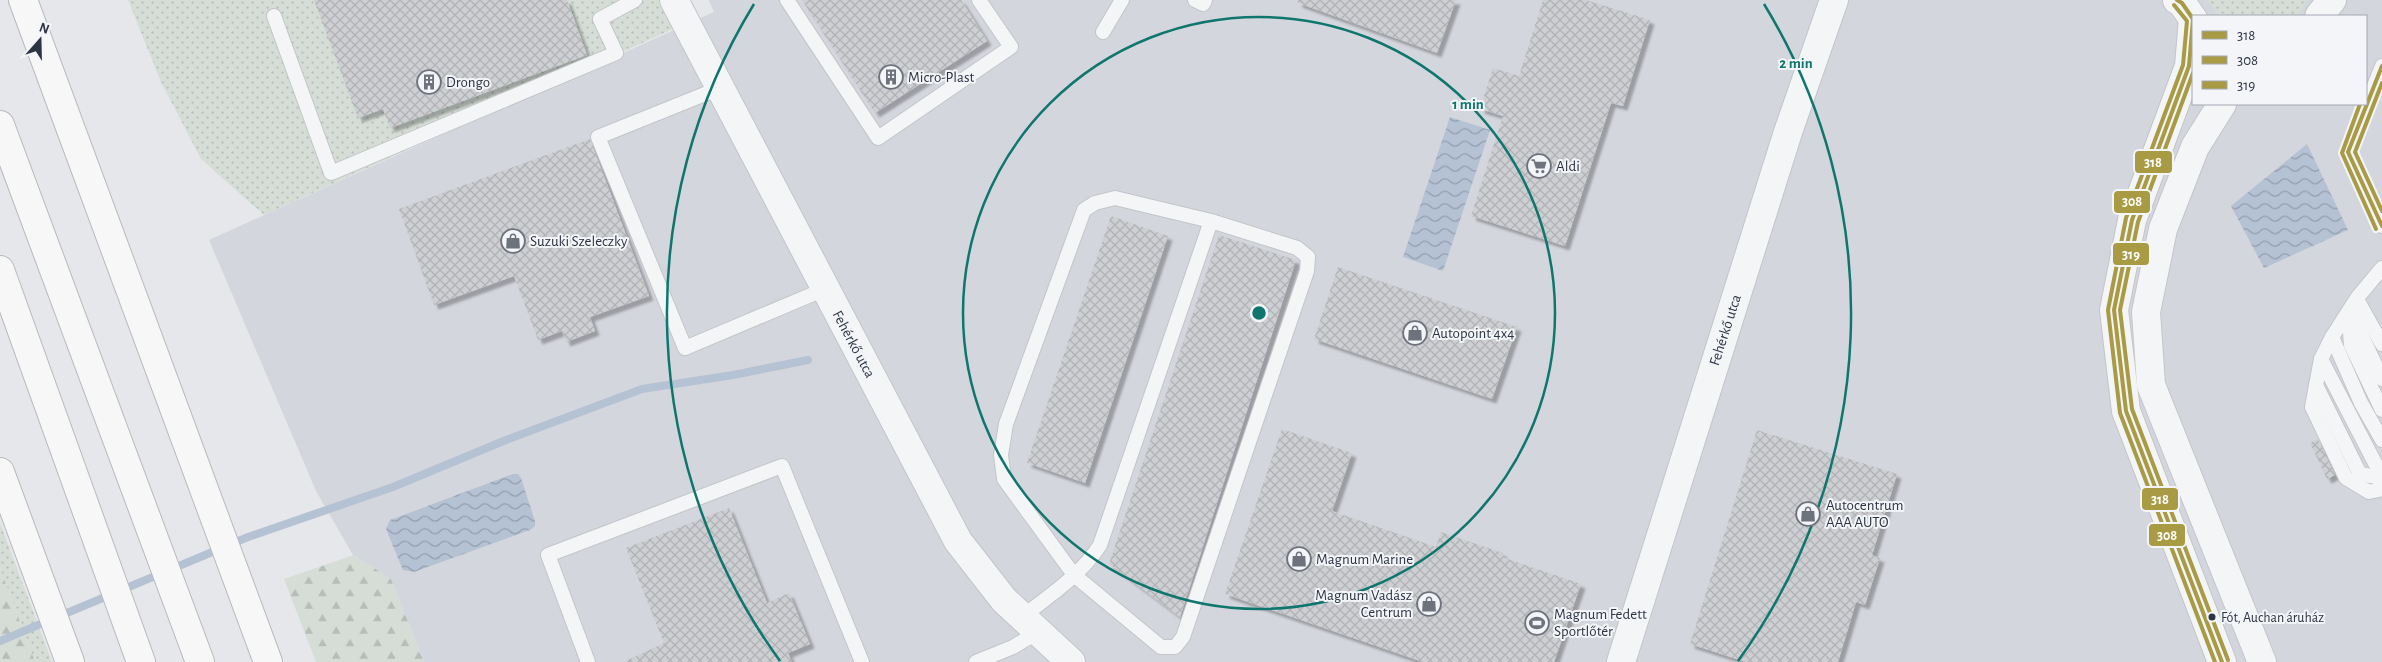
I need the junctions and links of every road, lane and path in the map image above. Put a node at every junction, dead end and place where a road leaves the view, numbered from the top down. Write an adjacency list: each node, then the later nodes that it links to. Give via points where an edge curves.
1 (23, 0): 42 (highway)
2 (635, 0): 11 (lane, via 600,19 616,52 331,173)
3 (674, 0): 14 (street, Fehérkő utca)
4 (786, 0): 5 (lane, via 878,138 1011,47)
5 (979, 0)
6 (1122, 0): 12 (lane)
7 (1195, 0): 8 (lane, via 1203,4)
8 (1205, 0)
9 (1834, 0): 47 (street, Fehérkő utca, via 1788,132)
10 (2186, 8): 48 (street, via 2189,66 2132,220 2114,310 2126,411)
11 (274, 16)
12 (1103, 32)
13 (2382, 66): 15 (lane)
14 (720, 88): 23 (street, Fehérkő utca); 23 (lane, via 598,137 685,348)
15 (2367, 104)
16 (2221, 105): 49 (street, via 2195,147 2163,229 2146,312 2151,385)
17 (2367, 105): 20 (lane, via 2348,152)
18 (0, 125): 41 (highway)
19 (1211, 221): 37 (lane, via 1100,545 1089,563); 37 (lane, via 1115,198 1095,203 1084,210 1006,424 1001,455 1004,479); 37 (lane, via 1298,248 1308,257 1307,271 1184,637 1175,647 1161,647)
20 (2382, 226)
21 (2382, 268): 24 (lane)
22 (0, 270): 40 (highway)
23 (825, 289): 38 (street, Fehérkő utca, via 958,541 1004,600)
24 (2356, 298): 25 (lane); 26 (lane); 27 (lane); 29 (lane, via 2358,328); 31 (lane, via 2351,345)
25 (2382, 325)
26 (2332, 337): 28 (lane); 32 (lane)
27 (2382, 344)
28 (2321, 359): 30 (lane); 33 (lane, via 2376,465)
29 (2382, 379)
30 (2316, 385): 35 (lane, via 2360,474); 36 (lane, via 2312,407 2346,478 2368,492)
31 (2382, 410)
32 (2382, 440)
33 (2382, 469)
34 (0, 472): 39 (highway)
35 (2382, 478)
36 (2382, 489)
37 (1074, 575): 38 (lane)
38 (1030, 624): 45 (lane, via 1013,647); 46 (street, Fehérkő utca)
39 (70, 662)
40 (141, 662)
41 (200, 662)
42 (268, 662)
43 (588, 662): 44 (lane, via 548,556 782,466)
44 (862, 662)
45 (976, 662)
46 (1071, 662)
47 (1621, 662)
48 (2222, 662)
49 (2262, 662)

